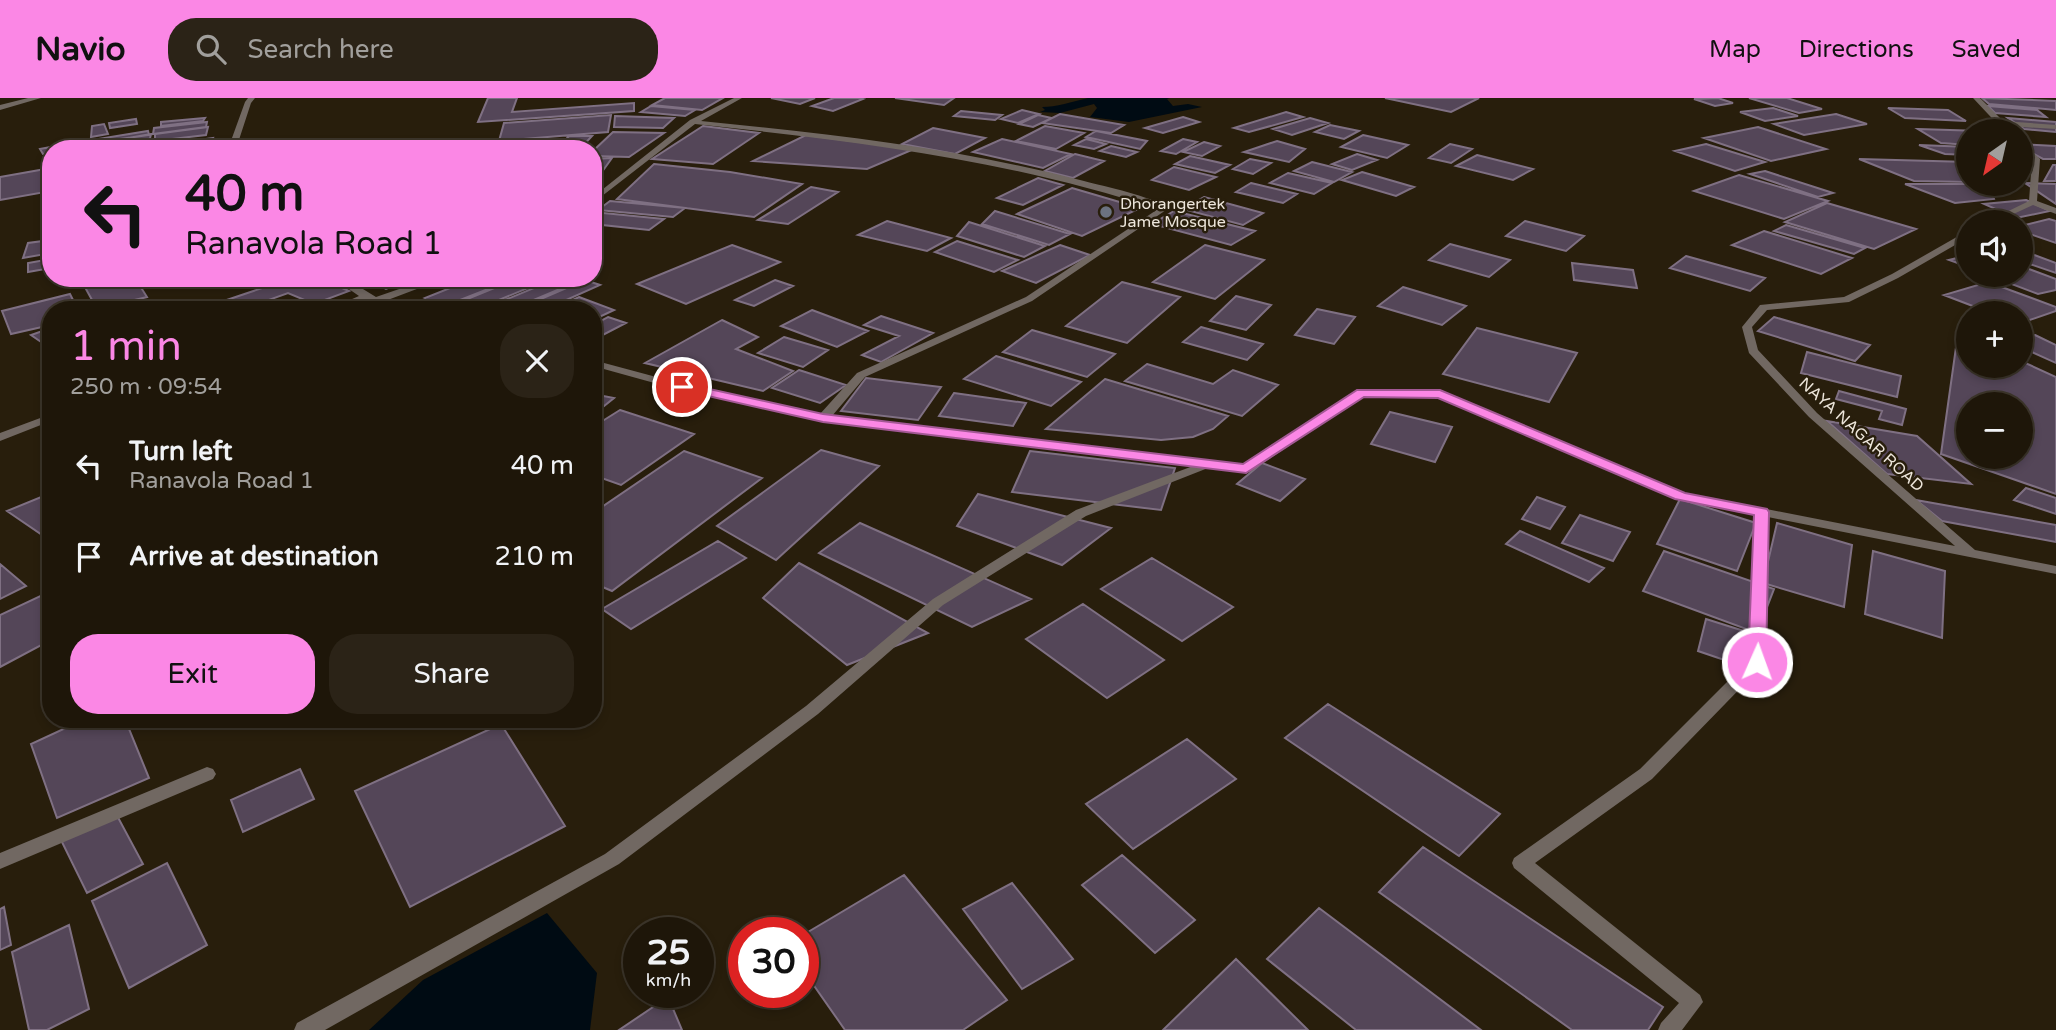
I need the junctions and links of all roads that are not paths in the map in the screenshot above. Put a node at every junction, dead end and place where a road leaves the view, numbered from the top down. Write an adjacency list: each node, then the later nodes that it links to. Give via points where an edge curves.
1 (38, 98): 5 (street)
2 (252, 98): 10 (street)
3 (739, 98): 7 (street)
4 (1976, 98): 6 (street)
5 (0, 108)
6 (1996, 119)
7 (693, 122): 13 (street); 25 (street, via 822,135 1022,167 1112,189 1165,208 1030,299 861,375)
8 (2034, 125): 9 (street)
9 (2056, 127)
10 (235, 140)
11 (2034, 157): 12 (street)
12 (2034, 188)
13 (602, 194)
14 (2033, 196): 15 (street)
15 (2033, 202): 16 (street); 17 (street)
16 (2016, 210)
17 (2056, 211)
18 (1956, 241): 30 (street, NAYA NAGAR ROAD, via 1846,300 1764,307 1747,327 1753,351 1813,415)
19 (352, 287): 21 (street)
20 (411, 287): 21 (street)
21 (371, 299): 22 (street); 23 (street)
22 (364, 301)
23 (377, 301)
24 (602, 365): 25 (street)
25 (823, 418): 28 (street)
26 (42, 421): 27 (street)
27 (0, 437)
28 (1208, 465): 29 (street, via 1246,468 1361,393 1440,394 1681,496); 34 (street, via 1081,513 1045,535 939,602 812,710 612,859)
29 (1762, 512): 30 (street); 35 (street, via 1757,662 1646,774 1521,863 1693,1002)
30 (1969, 551): 31 (street)
31 (2056, 570)
32 (207, 774): 33 (street)
33 (0, 861)
34 (305, 1030)
35 (1669, 1030)

